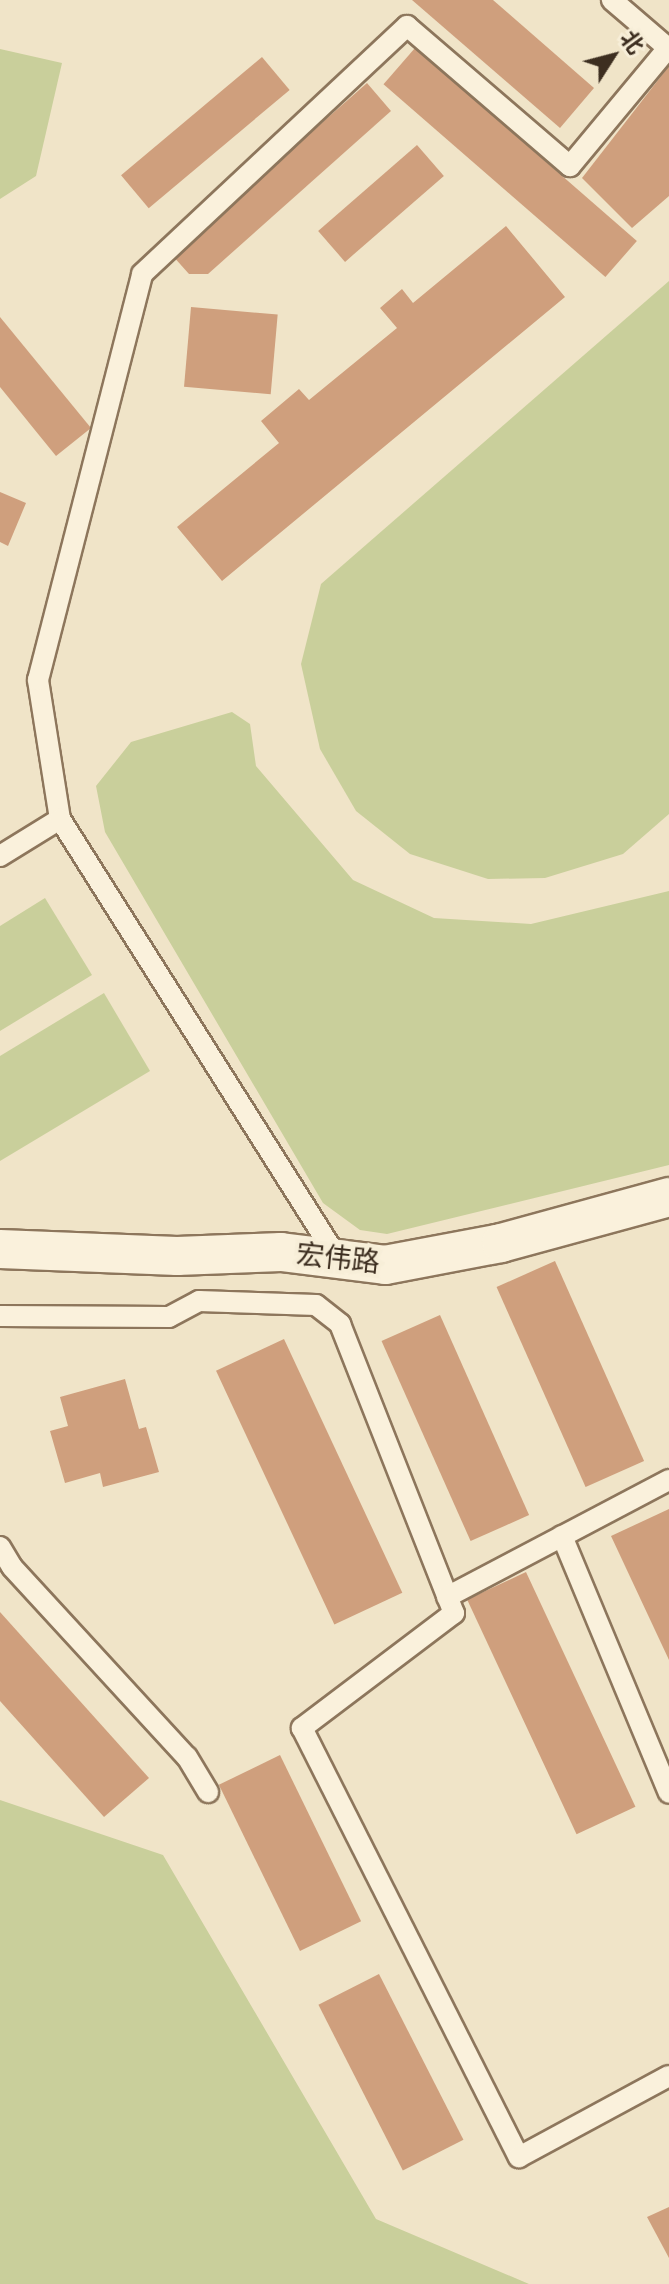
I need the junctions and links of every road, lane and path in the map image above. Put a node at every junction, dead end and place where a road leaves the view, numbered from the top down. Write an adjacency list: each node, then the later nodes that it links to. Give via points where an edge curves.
1 (612, 0): 2 (lane, via 668,48 570,166 407,26 142,274 38,680)
2 (60, 819): 3 (lane); 6 (lane)
3 (0, 856)
4 (669, 1197): 6 (street, 宏伟路, via 501,1243 385,1265)
5 (0, 1249): 6 (street, 宏伟路, via 177,1256 281,1252)
6 (338, 1259)
7 (0, 1316): 11 (lane, via 169,1317 199,1301 316,1305 340,1324)
8 (669, 1480): 9 (lane)
9 (562, 1536): 11 (lane); 13 (lane)
10 (0, 1547): 12 (lane, via 12,1567 187,1757)
11 (447, 1597): 14 (lane, via 454,1613 302,1728 519,2157)
12 (208, 1792)
13 (669, 1793)
14 (669, 2076)

